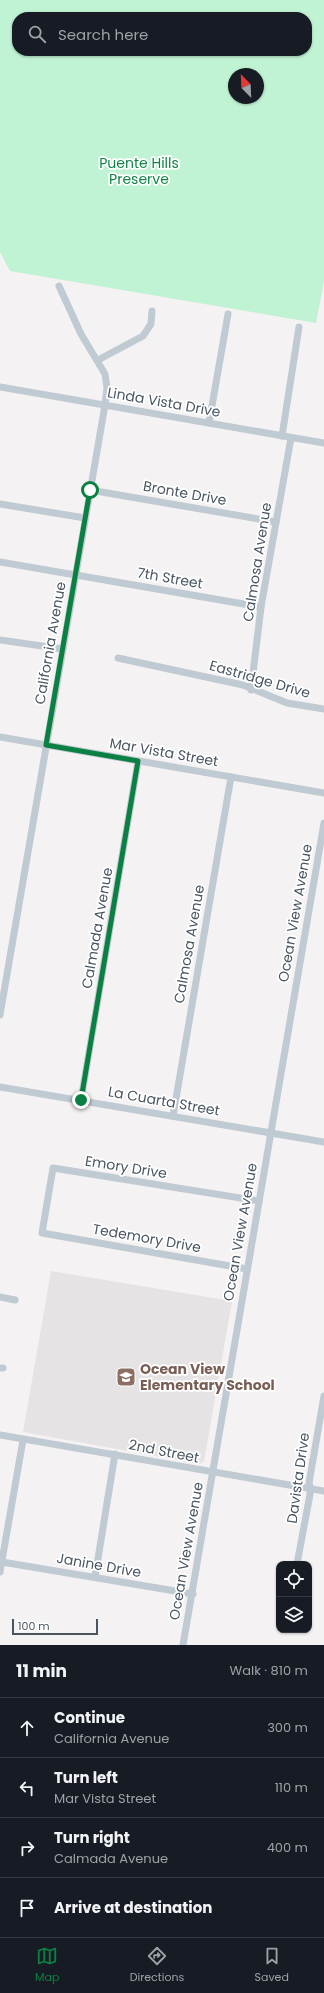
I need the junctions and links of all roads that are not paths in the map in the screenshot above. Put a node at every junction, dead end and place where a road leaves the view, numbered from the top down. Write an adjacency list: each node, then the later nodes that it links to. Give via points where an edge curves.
1 (59, 286): 5 (street, California Avenue, via 82,334)
2 (152, 311): 5 (street, via 151,324 143,336)
3 (228, 314): 8 (street)
4 (299, 327): 9 (street)
5 (98, 360): 7 (street, California Avenue, via 106,381)
6 (0, 387): 7 (street, Linda Vista Drive)
7 (105, 405): 8 (street, Linda Vista Drive); 12 (street, California Avenue)
8 (209, 423): 9 (street, Linda Vista Drive)
9 (282, 436): 10 (street, Linda Vista Drive)
10 (291, 438): 11 (street, Linda Vista Drive); 15 (street, Calmosa Avenue)
11 (324, 443)
12 (90, 490): 14 (street, California Avenue); 15 (street, Bronte Drive)
13 (0, 504): 14 (street)
14 (85, 518): 17 (street, California Avenue)
15 (276, 522): 18 (street, Calmosa Avenue)
16 (0, 562): 17 (street, 7th Street)
17 (75, 574): 18 (street, 7th Street); 20 (street, California Avenue)
18 (261, 607): 22 (street, Calmosa Avenue)
19 (0, 640): 20 (street)
20 (63, 649): 25 (street, California Avenue)
21 (118, 658): 22 (street, Eastridge Drive, via 243,685)
22 (251, 690): 23 (street, Eastridge Drive, via 287,703)
23 (324, 709)
24 (0, 737): 25 (street, Mar Vista Street)
25 (46, 745): 26 (street, Mar Vista Street); 30 (street, California Avenue)
26 (138, 761): 27 (street, Mar Vista Street); 32 (street, Calmada Avenue)
27 (231, 777): 28 (street, Mar Vista Street); 33 (street, Calmosa Avenue)
28 (324, 793)
29 (324, 823): 34 (street, Ocean View Avenue)
30 (0, 1015)
31 (0, 1087): 32 (street, La Cuarta Street)
32 (81, 1100): 33 (street, La Cuarta Street)
33 (173, 1116): 34 (street, La Cuarta Street)
34 (270, 1132): 35 (street, La Cuarta Street); 36 (street, Ocean View Avenue)
35 (324, 1142)
36 (259, 1201): 37 (street, Emory Drive, via 53,1168); 38 (street, Ocean View Avenue)
37 (42, 1232): 38 (street, Tedemory Drive)
38 (247, 1269): 45 (street, Ocean View Avenue)
39 (0, 1297): 40 (street)
40 (15, 1300)
41 (324, 1396): 46 (street, Davista Drive, via 309,1483)
42 (0, 1435): 43 (street, 2nd Street)
43 (23, 1440): 44 (street, 2nd Street); 49 (street)
44 (115, 1454): 45 (street, 2nd Street); 51 (street)
45 (213, 1473): 46 (street, 2nd Street); 52 (street, Ocean View Avenue)
46 (311, 1489): 47 (street, 2nd Street); 48 (street, Davista Drive)
47 (324, 1491)
48 (299, 1561)
49 (2, 1562): 50 (street); 51 (street, Janine Drive)
50 (0, 1572)
51 (95, 1577): 52 (street, Janine Drive)
52 (192, 1594): 53 (street, Ocean View Avenue)
53 (183, 1645)

